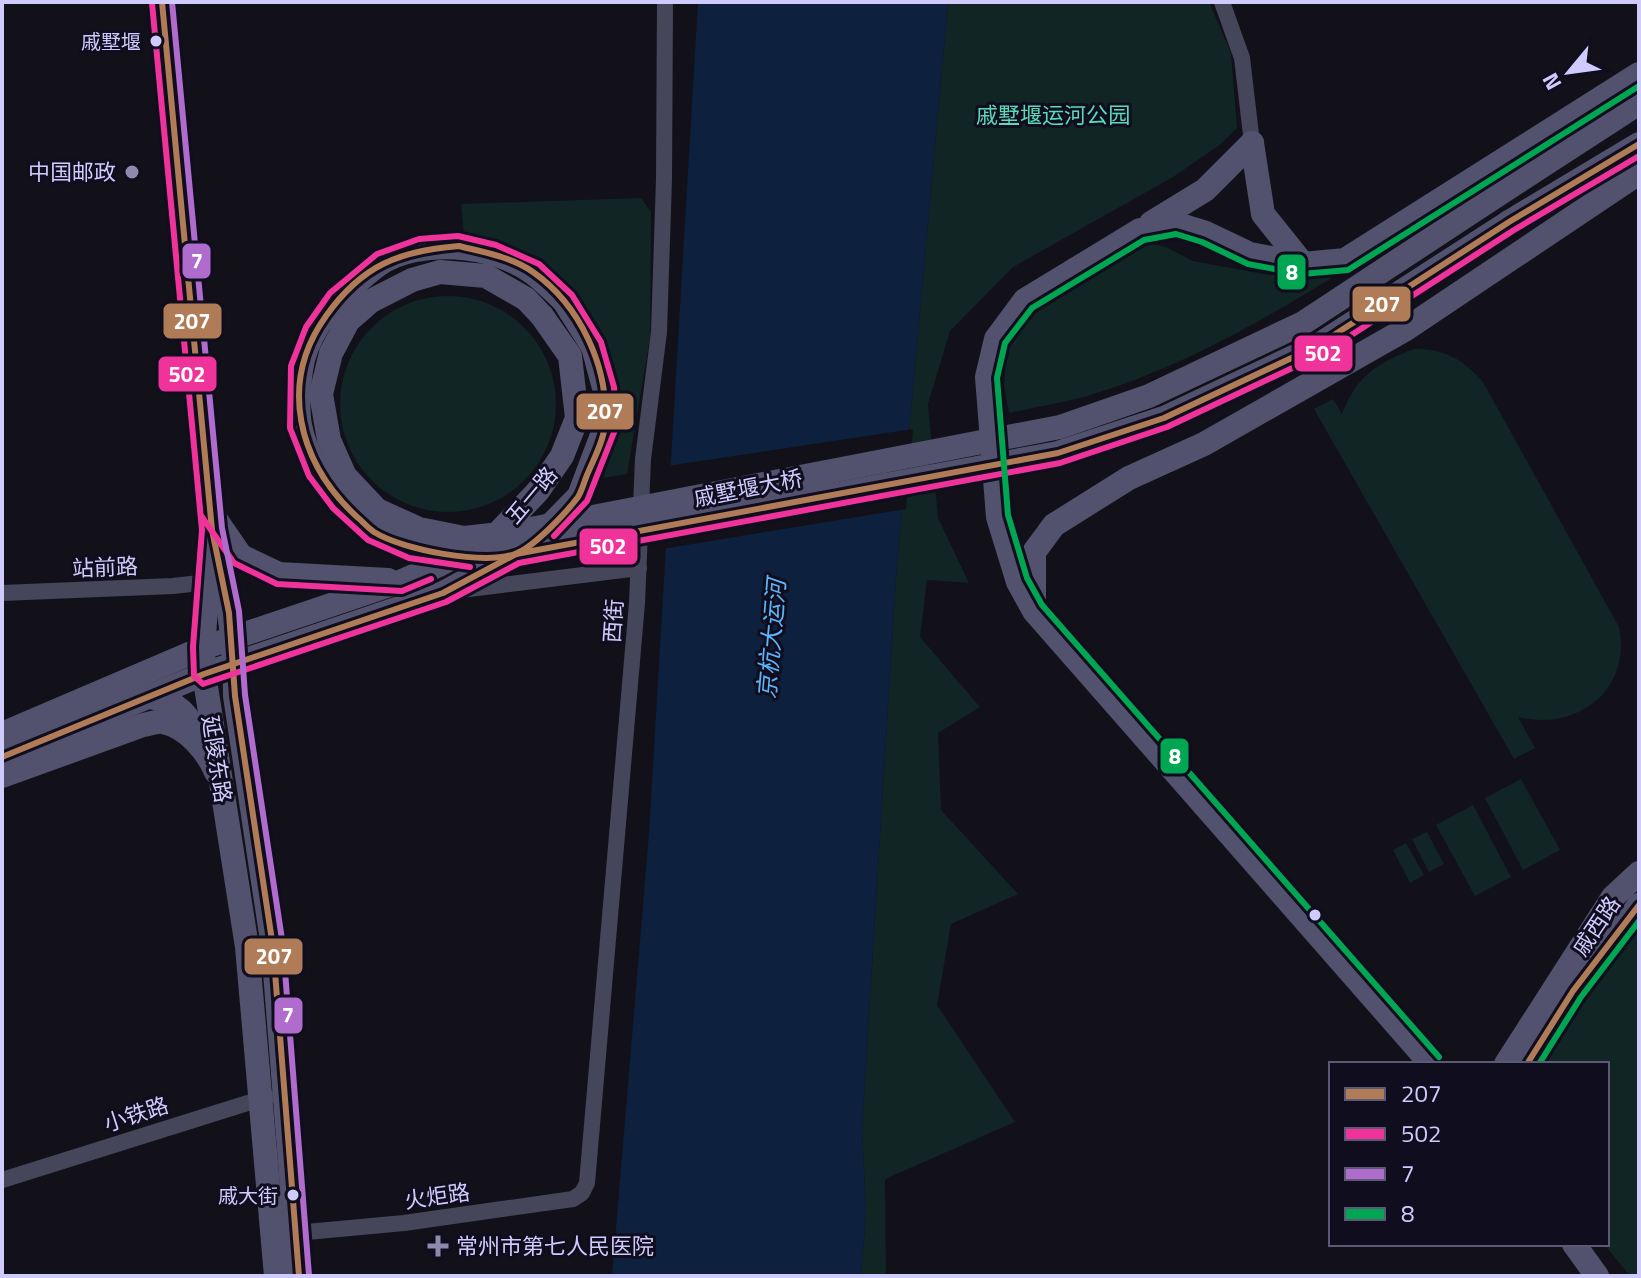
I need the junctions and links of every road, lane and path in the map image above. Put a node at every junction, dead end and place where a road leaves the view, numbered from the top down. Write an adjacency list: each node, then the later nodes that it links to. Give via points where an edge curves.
1 (162, 2): 14 (main road, 延陵东路)
2 (665, 2): 15 (street, 西街, via 659,332 643,459)
3 (1222, 2): 6 (street, via 1242,58)
4 (1639, 74): 11 (main road, via 1345,260)
5 (1639, 103): 13 (main road, 戚墅堰大桥, bridge, via 1303,323 1149,396 1060,427 510,533 464,538 419,529 377,510 345,476 329,440 321,394 331,353 348,321 371,301 440,272 486,276 526,299)
6 (1252, 143): 10 (main road, via 1205,190); 11 (main road, via 1263,214)
7 (1639, 144): 9 (main road)
8 (1639, 172): 9 (main road); 20 (main road, via 1406,329 1204,444 1129,478 1054,525 1034,552)
9 (1544, 202): 12 (main road, 戚墅堰大桥, bridge, via 1317,346 1164,418 1058,453 504,556 467,557 411,548 374,532 340,501 317,470 300,425 301,368 315,331 337,300 380,263 421,249 459,246 532,271)
10 (1140, 230): 11 (main road, via 1177,224 1250,254); 20 (main road, via 1025,300 996,339 987,377 998,517 1018,582)
11 (1303, 264)
12 (564, 301): 19 (main road, 五一路, via 593,347 604,388 605,427 579,496 530,546)
13 (542, 316): 16 (main road, 五一路, via 570,356 577,418 562,456 499,532)
14 (211, 521): 16 (main road, via 241,556 279,574); 17 (main road, 延陵东路); 21 (main road, 延陵东路)
15 (639, 568): 19 (street); 38 (street, 西街, via 587,1183)
16 (402, 581): 21 (main road, 五一路)
17 (208, 582): 18 (street, 站前路); 22 (main road, 延陵东路)
18 (2, 593)
19 (443, 593): 23 (main road, 五一路)
20 (1034, 611): 33 (main road)
21 (232, 639): 22 (main road, 五一路); 23 (main road, 延陵东路)
22 (203, 648): 24 (main road, 延陵东路); 26 (main road, 五一路)
23 (235, 665): 24 (main road, 五一路); 36 (main road, 延陵东路, via 235,696 273,947)
24 (204, 674): 25 (main road, 五一路); 30 (main road, 延陵东路)
25 (150, 697): 27 (main road, 五一路); 28 (main road, via 182,709)
26 (2, 734)
27 (2, 757)
28 (210, 758): 29 (main road, via 188,735 162,722); 30 (main road)
29 (2, 776)
30 (222, 787): 36 (main road, 延陵东路)
31 (1639, 873): 34 (main road, 戚西路, via 1613,897)
32 (1639, 905): 35 (main road, 戚西路, via 1573,991)
33 (1429, 1062)
34 (1507, 1062)
35 (1528, 1062)
36 (273, 1096): 37 (street, 小铁路); 39 (main road, 延陵东路); 41 (main road, 延陵东路)
37 (2, 1180)
38 (582, 1193): 39 (street, 火炬路, via 573,1199 430,1219)
39 (296, 1233): 42 (main road, 延陵东路)
40 (1575, 1246): 43 (main road)
41 (276, 1276)
42 (299, 1276)
43 (1597, 1276)

